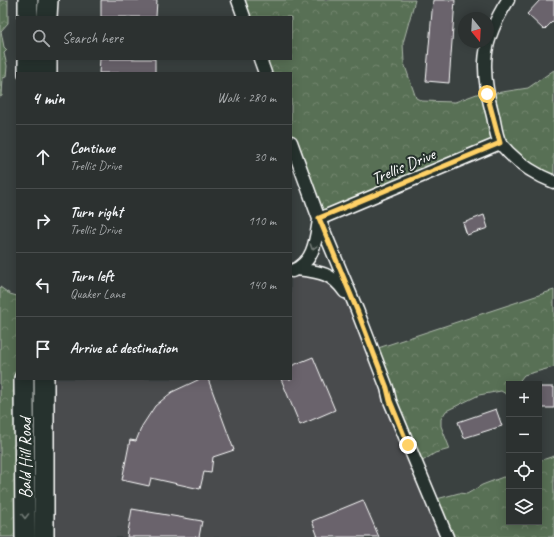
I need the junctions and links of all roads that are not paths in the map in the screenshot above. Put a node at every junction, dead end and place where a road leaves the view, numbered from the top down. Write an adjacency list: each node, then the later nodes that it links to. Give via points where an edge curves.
1 (28, 0): 5 (main road)
2 (48, 0): 6 (main road)
3 (238, 0): 7 (street)
4 (508, 0): 14 (street, via 490,35 484,71 487,94)
5 (28, 16)
6 (48, 16)
7 (244, 16)
8 (28, 60): 11 (main road)
9 (47, 60): 12 (main road)
10 (260, 60): 13 (street)
11 (28, 72)
12 (47, 72)
13 (265, 72)
14 (500, 143): 16 (street, via 518,162 537,175); 17 (street, Trellis Drive)
15 (292, 145): 17 (street)
16 (554, 182)
17 (319, 218): 18 (street, one-way to 18, via 312,252 307,260); 19 (street)
18 (294, 270): 19 (street, via 321,272 329,276 341,286)
19 (354, 304): 26 (street, via 390,401)
20 (24, 380): 24 (main road, Bald Hill Road, one-way to 24)
21 (44, 380): 23 (main road)
22 (53, 380): 23 (main road)
23 (44, 474): 25 (main road)
24 (25, 537)
25 (44, 537)
26 (447, 537)

